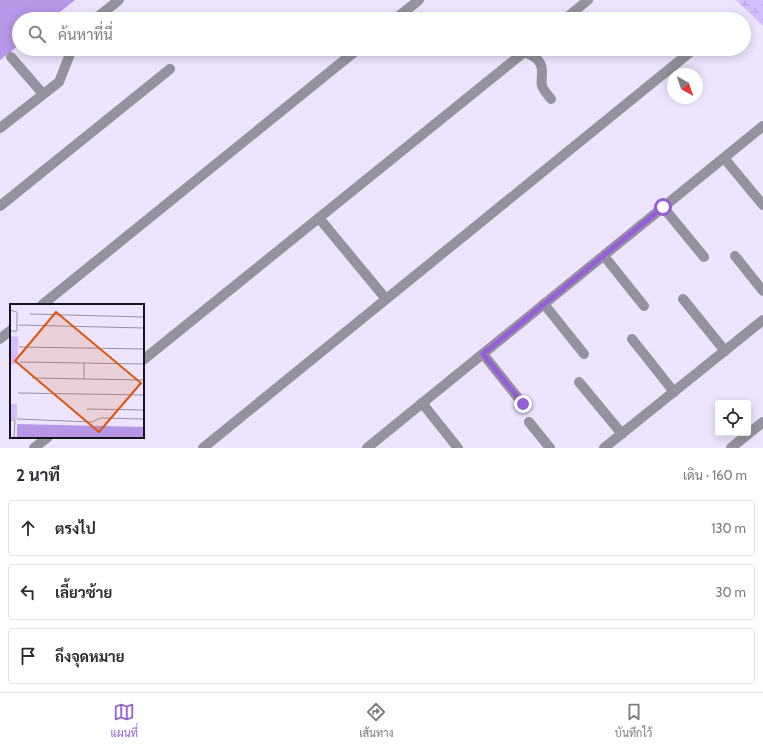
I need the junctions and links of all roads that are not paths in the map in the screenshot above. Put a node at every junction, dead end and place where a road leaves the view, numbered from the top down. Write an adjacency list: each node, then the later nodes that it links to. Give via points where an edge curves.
1 (119, 0): 4 (street)
2 (419, 0): 5 (street)
3 (588, 0): 6 (street)
4 (104, 12)
5 (404, 12)
6 (573, 12)
7 (11, 56): 14 (street)
8 (69, 56): 14 (street, via 59,82)
9 (349, 56): 29 (street)
10 (520, 56): 22 (street)
11 (534, 56): 15 (street, via 542,65 543,88)
12 (685, 56): 27 (street)
13 (170, 69): 20 (street)
14 (43, 94): 17 (street)
15 (551, 99)
16 (763, 126): 18 (street)
17 (0, 128)
18 (724, 158): 19 (street); 21 (street)
19 (763, 205)
20 (0, 206)
21 (663, 207): 23 (street); 25 (street)
22 (319, 218): 27 (street); 39 (street)
23 (604, 256): 30 (street); 31 (street)
24 (735, 256): 26 (street)
25 (704, 257)
26 (763, 291)
27 (386, 299): 49 (street)
28 (683, 299): 36 (street)
29 (43, 304)
30 (544, 304): 37 (street); 38 (street)
31 (644, 306)
32 (763, 320): 36 (street)
33 (10, 331): 34 (street)
34 (0, 339)
35 (632, 340): 41 (street)
36 (724, 351): 41 (street)
37 (483, 354): 42 (street); 43 (street)
38 (584, 354)
39 (144, 359)
40 (579, 382): 46 (street)
41 (674, 392): 46 (street)
42 (422, 404): 50 (street); 51 (street)
43 (523, 404)
44 (529, 422): 52 (street)
45 (763, 422): 54 (street)
46 (622, 434): 53 (street)
47 (47, 438): 48 (street)
48 (34, 448)
49 (203, 448)
50 (367, 448)
51 (458, 448)
52 (550, 448)
53 (604, 448)
54 (731, 448)

